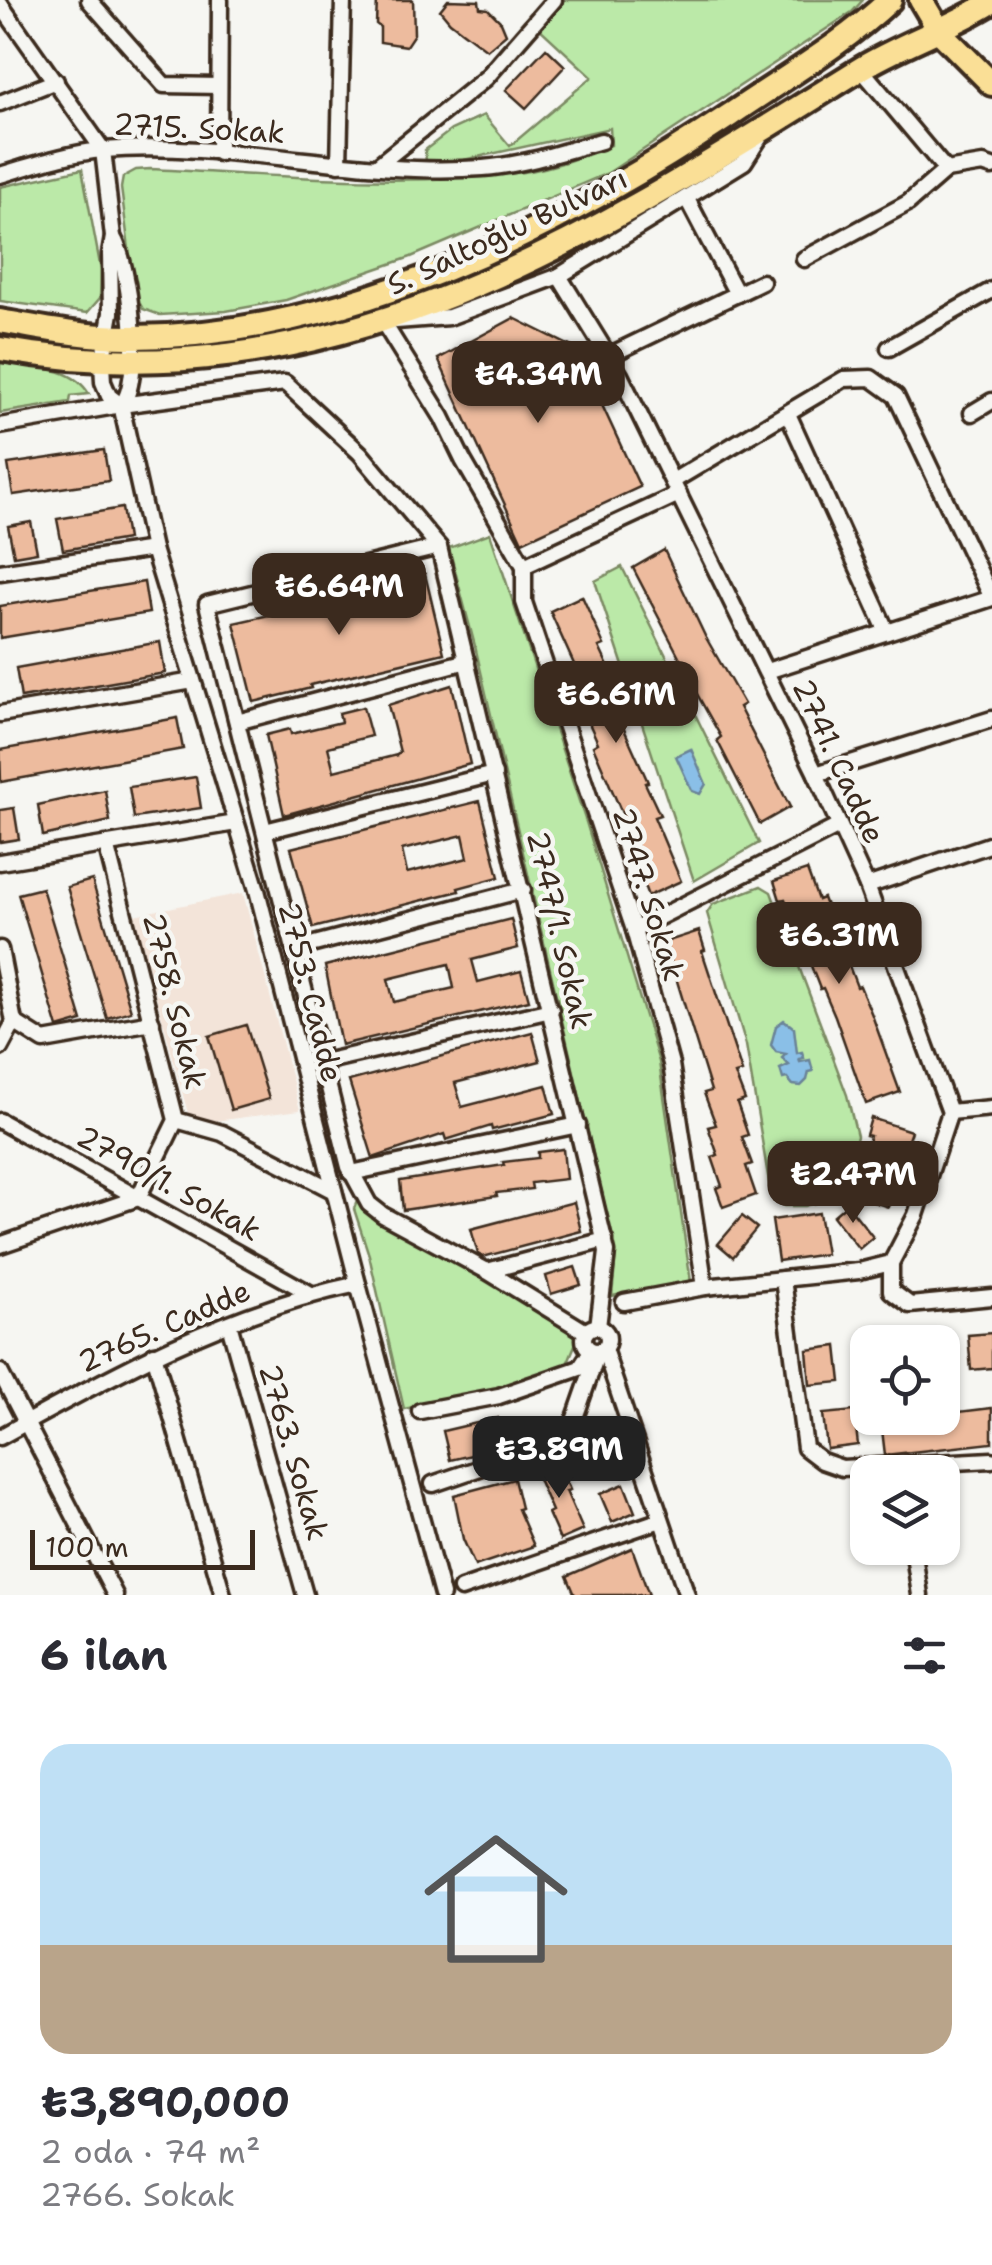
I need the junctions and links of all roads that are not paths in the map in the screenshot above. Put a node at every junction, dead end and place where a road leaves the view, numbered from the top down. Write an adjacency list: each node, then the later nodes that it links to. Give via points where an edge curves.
1 (89, 0): 13 (street, via 164,85)
2 (220, 0): 13 (street)
3 (343, 0): 19 (street)
4 (554, 0): 20 (street, via 486,78)
5 (890, 0): 34 (main road, S. Saltoğlu Bulvarı, via 847,37 648,168 501,245 304,317 240,330)
6 (992, 2): 9 (main road, S. Saltoğlu Bulvarı)
7 (922, 3): 9 (main road)
8 (0, 4): 11 (street)
9 (940, 32): 10 (main road, S. Saltoğlu Bulvarı); 12 (main road)
10 (861, 69): 15 (main road, S. Saltoğlu Bulvarı); 22 (street)
11 (56, 80): 14 (street); 17 (street)
12 (992, 84)
13 (220, 86): 18 (street)
14 (0, 102)
15 (764, 132): 24 (street, via 744,162); 32 (main road, S. Saltoğlu Bulvarı, via 564,244)
16 (602, 141): 20 (street, 2715. Sokak, via 485,168)
17 (103, 150): 18 (street, 2715. Sokak); 23 (street, 2715. Sokak); 25 (street)
18 (219, 153): 19 (street, 2715. Sokak)
19 (338, 164): 20 (street, 2715. Sokak)
20 (378, 166)
21 (992, 167): 22 (street)
22 (946, 170): 26 (street, via 908,203)
23 (0, 175)
24 (687, 199): 27 (street); 30 (street)
25 (112, 238): 33 (street); 34 (street)
26 (804, 260)
27 (559, 276): 32 (street, via 449,317); 37 (street, 2741. Cadde)
28 (762, 282): 30 (street)
29 (992, 290): 35 (street)
30 (737, 294): 37 (street)
31 (0, 322): 33 (main road, S. Saltoğlu Bulvarı)
32 (383, 322): 39 (main road, S. Saltoğlu Bulvarı, via 274,350); 48 (street, 2747. Sokak)
33 (107, 337): 34 (main road, S. Saltoğlu Bulvarı); 38 (street)
34 (134, 338): 39 (street)
35 (889, 348)
36 (0, 350): 38 (main road, S. Saltoğlu Bulvarı)
37 (608, 356): 45 (street, 2741. Cadde)
38 (102, 363): 39 (main road, S. Saltoğlu Bulvarı); 41 (street, via 108,396)
39 (132, 364): 41 (street, via 130,393)
40 (992, 401): 42 (street)
41 (121, 404): 44 (street); 46 (street, via 286,383 360,452); 47 (street, 2753. Cadde)
42 (972, 413)
43 (788, 414): 45 (street); 50 (street, via 844,380 871,378 896,396); 51 (street)
44 (0, 426)
45 (676, 488): 48 (street); 53 (street, 2741. Cadde)
46 (439, 547): 52 (street, 2747/1. Sokak); 57 (street, via 207,604)
47 (152, 549): 49 (street); 54 (street, 2753. Cadde)
48 (524, 566): 68 (street, 2747. Sokak, via 524,602)
49 (0, 572)
50 (992, 598): 51 (street)
51 (887, 632): 53 (street)
52 (466, 661): 57 (street); 58 (street, 2747/1. Sokak)
53 (767, 671): 59 (street, 2741. Cadde)
54 (193, 682): 55 (street); 60 (street, 2753. Cadde)
55 (0, 714)
56 (992, 719): 59 (street)
57 (236, 722): 62 (street)
58 (494, 774): 62 (street); 67 (street, 2747/1. Sokak)
59 (816, 774): 61 (street, 2741. Cadde)
60 (236, 823): 63 (street); 82 (street, 2753. Cadde)
61 (838, 827): 66 (street, 2741. Cadde); 68 (street)
62 (265, 830): 69 (street)
63 (106, 844): 65 (street); 73 (street, 2758. Sokak)
64 (992, 844): 66 (street)
65 (0, 862)
66 (867, 886): 77 (street, 2741. Cadde)
67 (523, 890): 69 (street); 71 (street, 2747/1. Sokak)
68 (634, 930): 90 (street, 2747. Sokak, via 671,1064)
69 (295, 949): 75 (street)
70 (0, 950): 72 (street)
71 (551, 1010): 75 (street); 80 (street, 2747/1. Sokak)
72 (14, 1022): 73 (street, via 44,1041); 74 (street)
73 (152, 1022): 78 (street, 2758. Sokak)
74 (0, 1048)
75 (323, 1062): 81 (street)
76 (992, 1108): 77 (street)
77 (950, 1112): 86 (street, via 916,1216)
78 (176, 1120): 82 (street, via 222,1133); 83 (street, 2758. Sokak)
79 (0, 1121): 83 (street, 2790/1. Sokak)
80 (578, 1124): 81 (street); 84 (street, 2747/1. Sokak)
81 (352, 1173): 87 (street, via 383,1216)
82 (334, 1191): 89 (street, 2753. Cadde)
83 (138, 1198): 85 (street); 91 (street, 2790/1. Sokak)
84 (605, 1240): 87 (street); 95 (street, 2747/1. Sokak)
85 (0, 1246)
86 (890, 1263): 88 (street); 92 (street, via 890,1292 910,1305)
87 (486, 1271): 95 (street)
88 (784, 1279): 90 (street); 104 (street, via 805,1448)
89 (358, 1284): 91 (street, 2765. Cadde); 112 (street, 2753. Cadde)
90 (705, 1288): 93 (street)
91 (311, 1294): 94 (street, 2765. Cadde)
92 (992, 1297)
93 (624, 1302)
94 (229, 1324): 97 (street, 2765. Cadde); 111 (street, 2763. Sokak)
95 (592, 1330): 96 (street, via 585,1340); 96 (street, via 608,1337)
96 (598, 1351): 99 (street, via 580,1368 499,1396); 105 (street, via 568,1438); 106 (street, via 623,1396)
97 (154, 1354): 100 (street, 2765. Cadde); 110 (street)
98 (0, 1372): 100 (street)
99 (420, 1411)
100 (25, 1423): 101 (street, 2765. Cadde); 109 (street)
101 (0, 1437)
102 (992, 1460): 103 (street)
103 (960, 1463)
104 (850, 1468)
105 (433, 1484)
106 (661, 1520): 108 (street); 113 (street)
107 (916, 1565): 114 (street)
108 (461, 1589)
109 (116, 1595)
110 (223, 1595)
111 (305, 1595)
112 (442, 1595)
113 (687, 1595)
114 (920, 1595)

